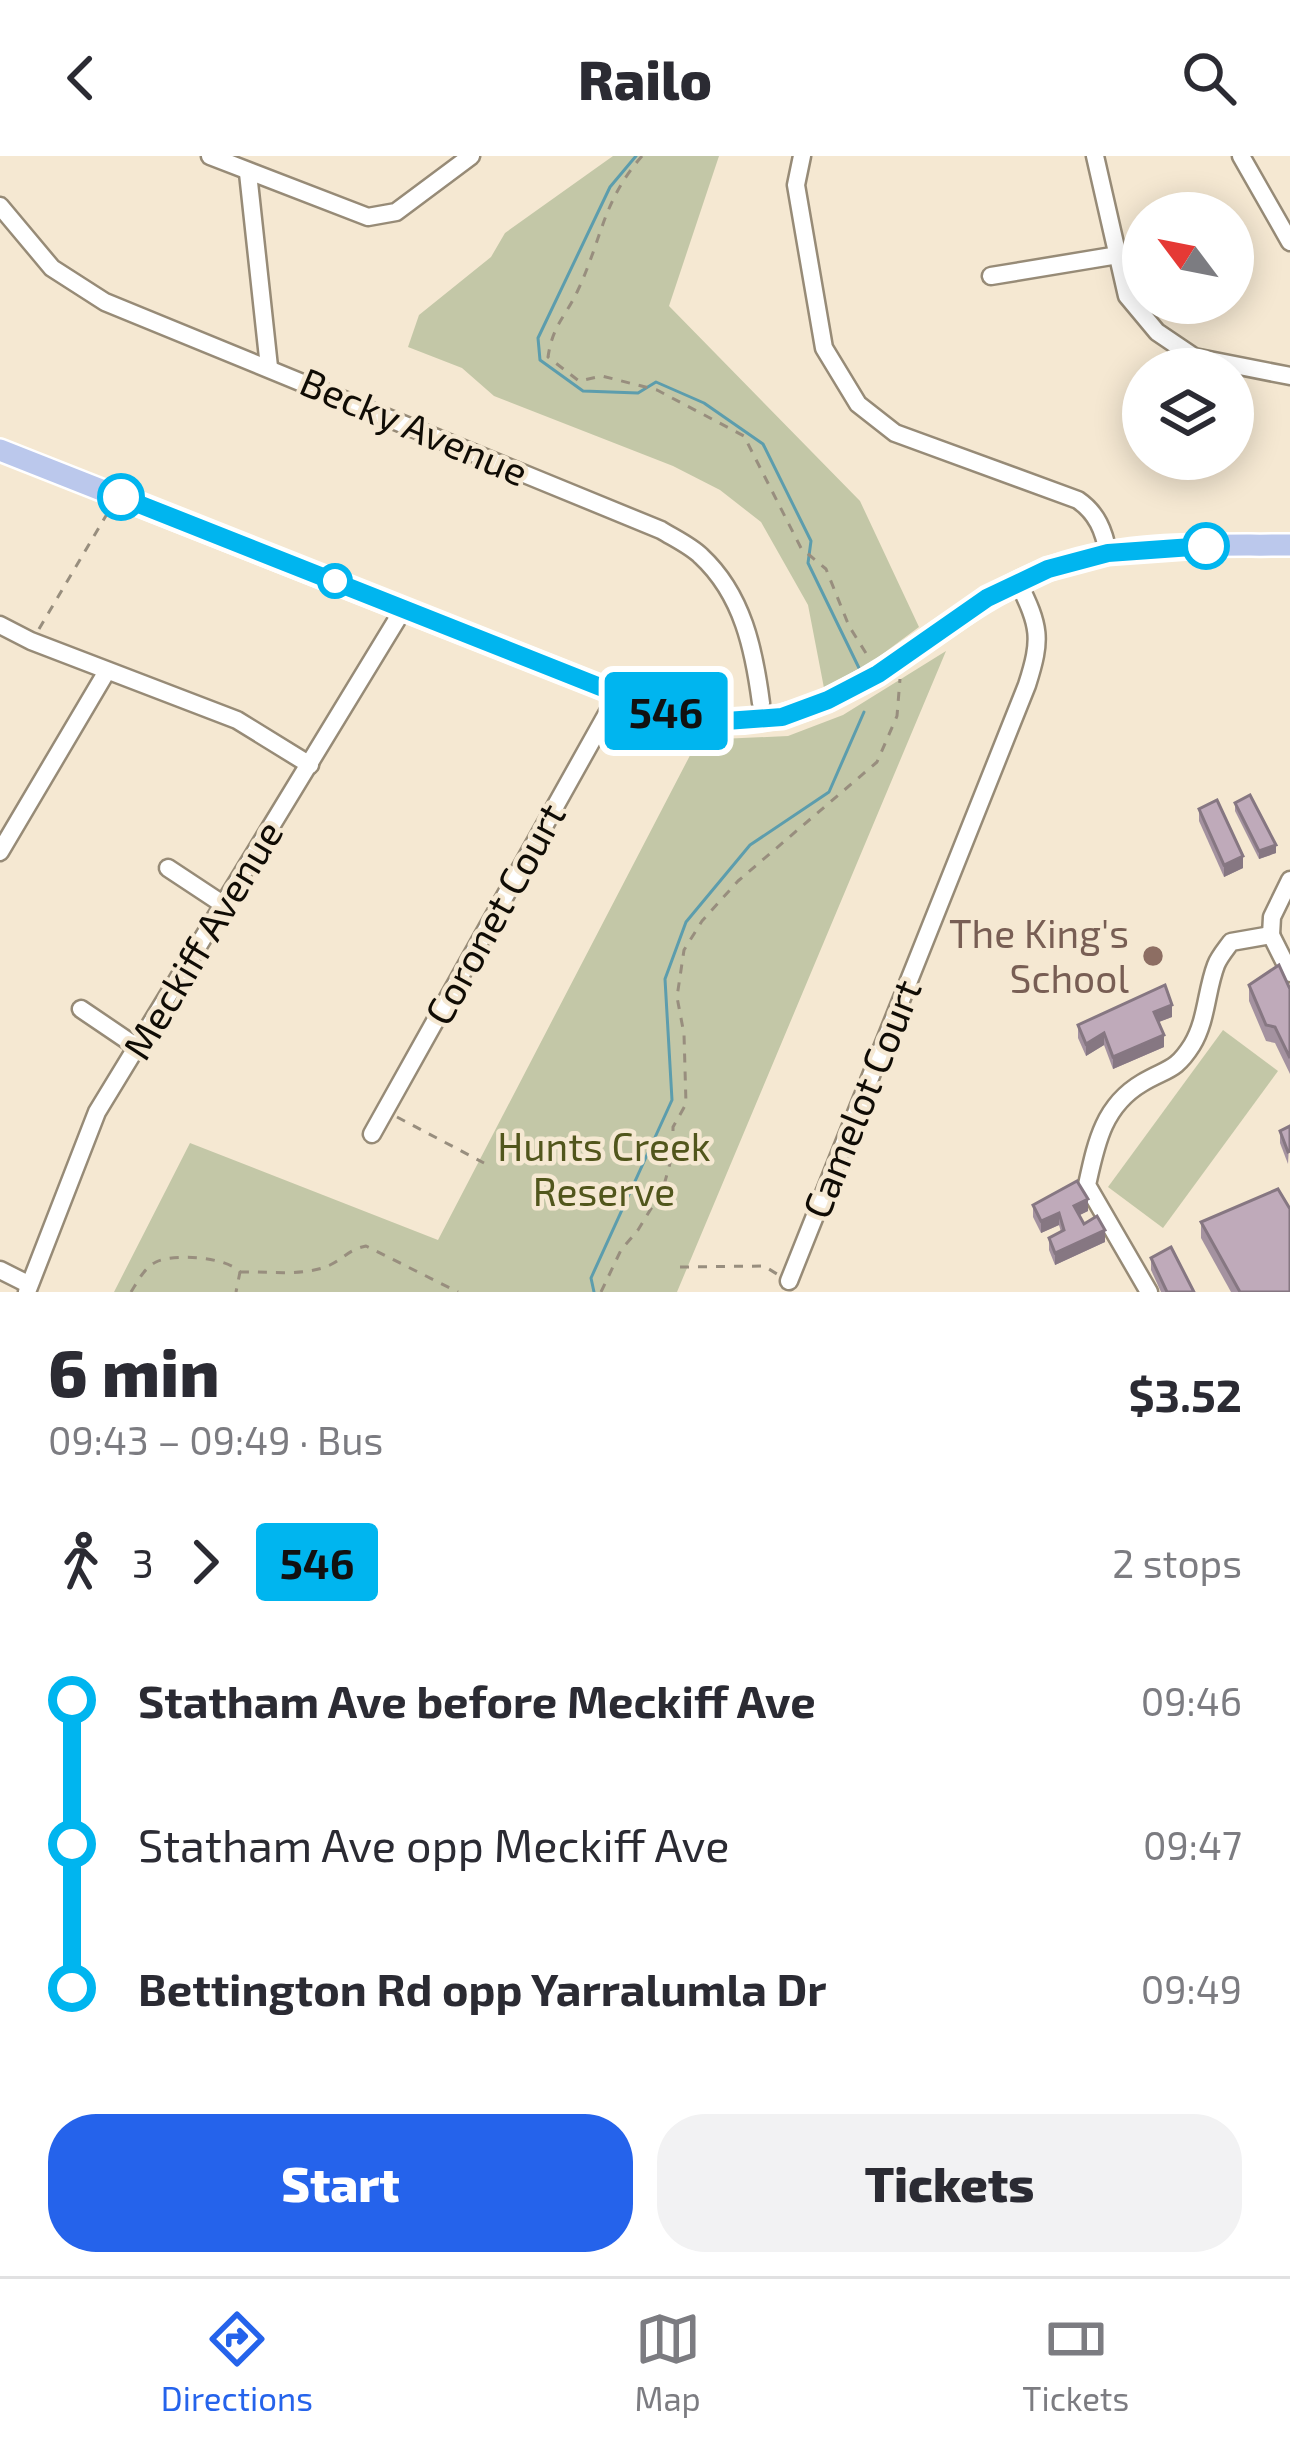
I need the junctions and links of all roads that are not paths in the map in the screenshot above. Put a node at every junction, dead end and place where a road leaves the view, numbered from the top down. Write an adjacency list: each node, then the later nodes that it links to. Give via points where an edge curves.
1 (209, 156): 6 (street)
2 (802, 156): 15 (street, via 796,185 824,348 858,404 895,433 1078,500 1094,514)
3 (1095, 156): 9 (street)
4 (1241, 156): 8 (street)
5 (466, 157): 6 (street, via 396,212 368,218)
6 (248, 173): 11 (street)
7 (0, 206): 11 (street, Becky Avenue, via 52,268 105,302)
8 (1290, 242)
9 (1118, 256): 10 (street); 12 (street, via 1127,296 1157,332 1194,357)
10 (991, 277)
11 (269, 367): 21 (street, Becky Avenue, via 661,530 701,556 740,609)
12 (1290, 376)
13 (0, 450): 17 (main road)
14 (1290, 545): 15 (main road)
15 (1108, 553): 16 (main road)
16 (1018, 582): 20 (main road, via 878,674 807,710 712,722); 33 (street, Camelot Court, via 1039,630 1027,686)
17 (404, 608): 20 (main road); 22 (street, Meckiff Avenue)
18 (0, 625): 19 (street)
19 (107, 671): 22 (street, via 237,720); 23 (street)
20 (618, 694): 31 (street, Coronet Court)
21 (761, 704)
22 (310, 764): 26 (street, Meckiff Avenue)
23 (0, 852)
24 (168, 868): 26 (street)
25 (1290, 880): 27 (street)
26 (224, 905): 30 (street, Meckiff Avenue)
27 (1271, 935): 28 (street); 35 (street, via 1231,942 1185,1055 1113,1106 1098,1136 1087,1185)
28 (1290, 973)
29 (81, 1009): 30 (street)
30 (137, 1047): 34 (street, Meckiff Avenue, via 97,1112)
31 (371, 1134)
32 (0, 1270): 34 (street)
33 (789, 1281)
34 (27, 1288)
35 (1149, 1292)

